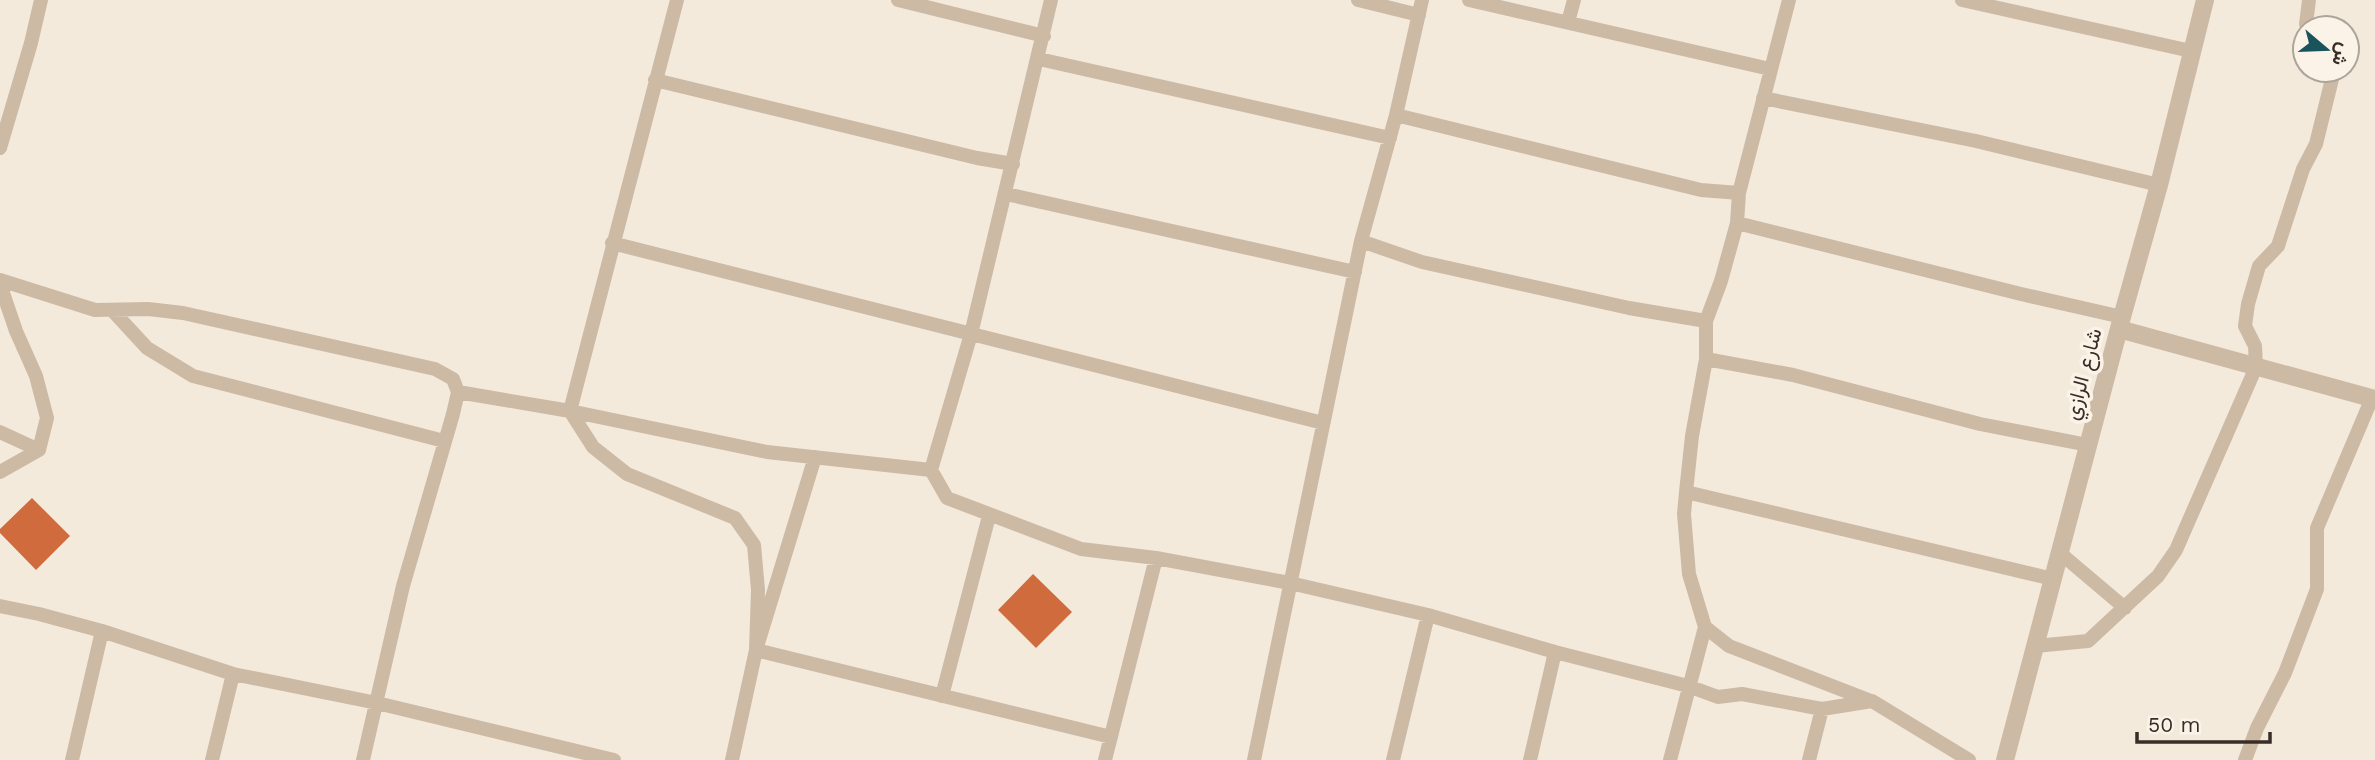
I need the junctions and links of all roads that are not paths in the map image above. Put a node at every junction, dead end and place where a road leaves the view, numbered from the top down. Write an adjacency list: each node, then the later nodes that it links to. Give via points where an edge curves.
1 (41, 0): 22 (street)
2 (677, 0): 17 (street)
3 (898, 0): 13 (street)
4 (1051, 0): 13 (street)
5 (1358, 0): 11 (street)
6 (1469, 0): 12 (street)
7 (1574, 0): 12 (street)
8 (1789, 0): 16 (street)
9 (1962, 0): 14 (street)
10 (2205, 0): 14 (street, شارع الرازي)
11 (1421, 7): 20 (street)
12 (1568, 22): 16 (street)
13 (1044, 36): 15 (street)
14 (2191, 51): 24 (street, شارع الرازي)
15 (1039, 59): 21 (street); 23 (street)
16 (1770, 69): 19 (street)
17 (655, 80): 23 (street); 29 (street)
18 (2331, 84): 37 (street, via 2316,144 2277,246 2259,266 2248,304 2245,326 2255,346)
19 (1763, 98): 24 (street, via 1976,141); 25 (street)
20 (1396, 115): 21 (street); 25 (street, via 1701,190)
21 (1390, 138): 28 (street)
22 (0, 148)
23 (1013, 164): 26 (street)
24 (2159, 185): 34 (street, شارع الرازي)
25 (1739, 193): 27 (street)
26 (1006, 194): 30 (street); 35 (street)
27 (1737, 222): 33 (street); 34 (street)
28 (1361, 241): 30 (street); 33 (street, via 1422,262)
29 (612, 243): 35 (street); 40 (street)
30 (1354, 272): 41 (street)
31 (0, 282): 32 (street, via 95,310); 45 (street, via 47,418)
32 (112, 310): 38 (street, via 183,313 435,369 453,379); 43 (street, via 147,348 193,376)
33 (1706, 321): 36 (street)
34 (2120, 323): 37 (street); 44 (street, شارع الرازي)
35 (971, 334): 41 (street); 47 (street)
36 (1706, 359): 44 (street); 49 (street)
37 (2256, 367): 39 (street); 56 (street, via 2176,550 2158,576)
38 (457, 392): 40 (street); 43 (street)
39 (2374, 398): 83 (street, via 2317,528 2316,589 2285,673)
40 (570, 411): 46 (street, via 766,452); 61 (street, via 593,447 627,474 736,519 754,545)
41 (1323, 423): 54 (street)
42 (0, 432): 45 (street)
43 (444, 441): 67 (street, via 402,586)
44 (2088, 445): 51 (street, شارع الرازي)
45 (39, 450): 48 (street)
46 (815, 457): 47 (street); 61 (street)
47 (931, 470): 50 (street, via 947,498)
48 (0, 472)
49 (1686, 492): 53 (street); 58 (street, via 1689,575)
50 (989, 516): 52 (street, via 1081,549); 65 (street)
51 (2060, 553): 53 (street, شارع الرازي); 56 (street)
52 (1156, 558): 54 (street); 69 (street)
53 (2053, 579): 60 (street, شارع الرازي)
54 (1290, 583): 57 (street); 76 (street)
55 (0, 606): 59 (street)
56 (2125, 608): 60 (street, via 2088,641)
57 (1428, 615): 62 (street); 77 (street)
58 (1705, 626): 64 (street); 66 (street, via 1730,646)
59 (103, 631): 63 (street); 70 (street)
60 (2035, 646): 82 (street, شارع الرازي)
61 (756, 650): 65 (street); 74 (street)
62 (1555, 652): 64 (street); 78 (street)
63 (233, 674): 67 (street); 71 (street)
64 (1688, 686): 68 (street, via 1718,697 1742,694); 79 (street)
65 (943, 696): 69 (street)
66 (1872, 701): 68 (street); 81 (street)
67 (377, 703): 72 (street); 73 (street)
68 (1822, 709): 80 (street)
69 (1111, 737): 75 (street)
70 (72, 760)
71 (212, 760)
72 (363, 760)
73 (614, 760)
74 (732, 760)
75 (1105, 760)
76 (1254, 760)
77 (1394, 760)
78 (1530, 760)
79 (1670, 760)
80 (1809, 760)
81 (1969, 760)
82 (2005, 760)
83 (2245, 760)

